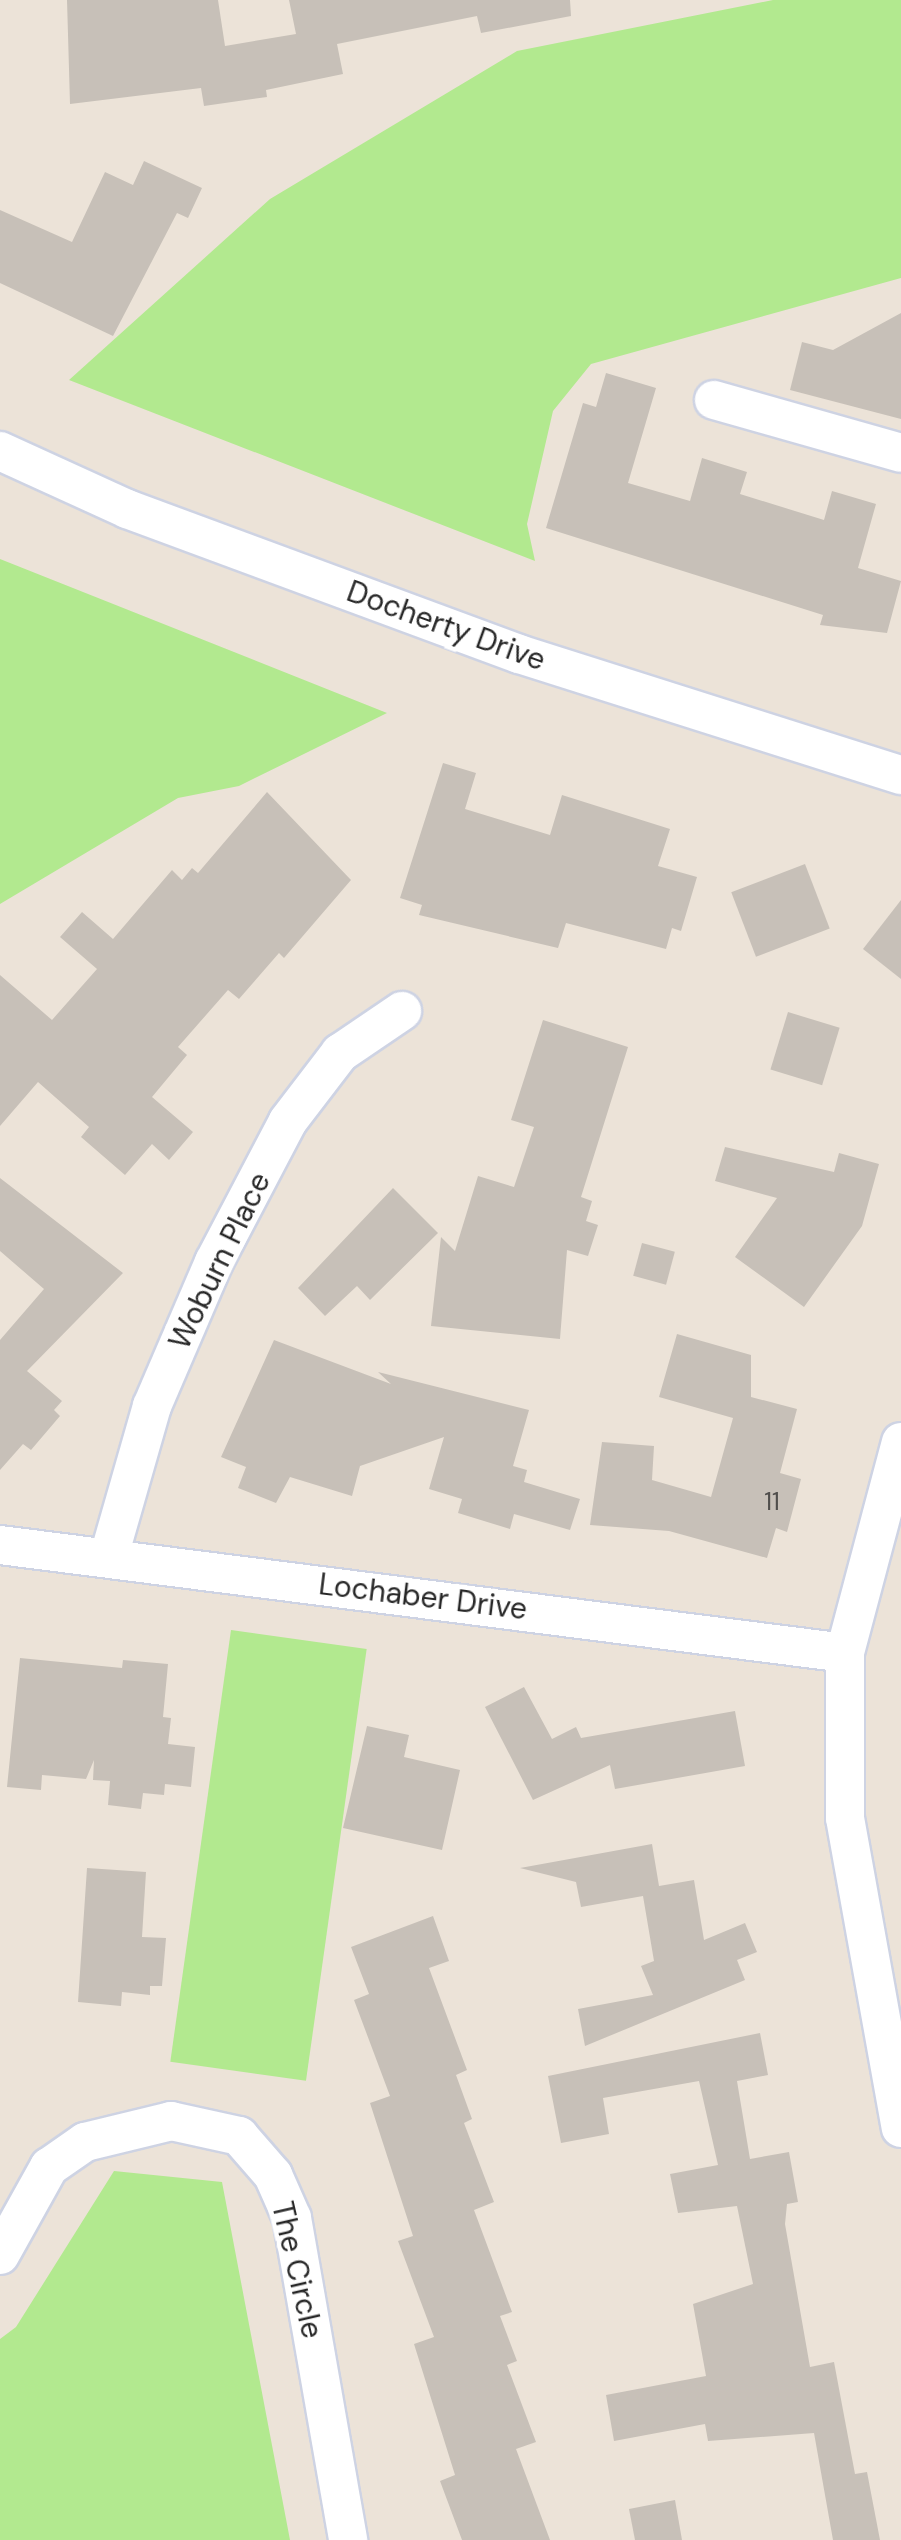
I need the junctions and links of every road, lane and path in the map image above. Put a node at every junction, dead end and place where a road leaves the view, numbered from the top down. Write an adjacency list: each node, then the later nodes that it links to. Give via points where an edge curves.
1 (714, 400): 3 (street)
2 (0, 451): 4 (street, Docherty Drive, via 126,509 519,654)
3 (901, 454)
4 (901, 775)
5 (402, 1011): 8 (street, Woburn Place, via 340,1054 288,1122 214,1262 152,1406)
6 (901, 1442): 9 (street)
7 (0, 1545): 8 (street, Lochaber Drive)
8 (109, 1556): 9 (street, Lochaber Drive)
9 (845, 1652): 10 (street, via 845,1818)
10 (901, 2128)
11 (0, 2254): 12 (street, The Circle, via 49,2167 85,2142 171,2120 239,2136 273,2175 292,2218)
12 (348, 2540)

